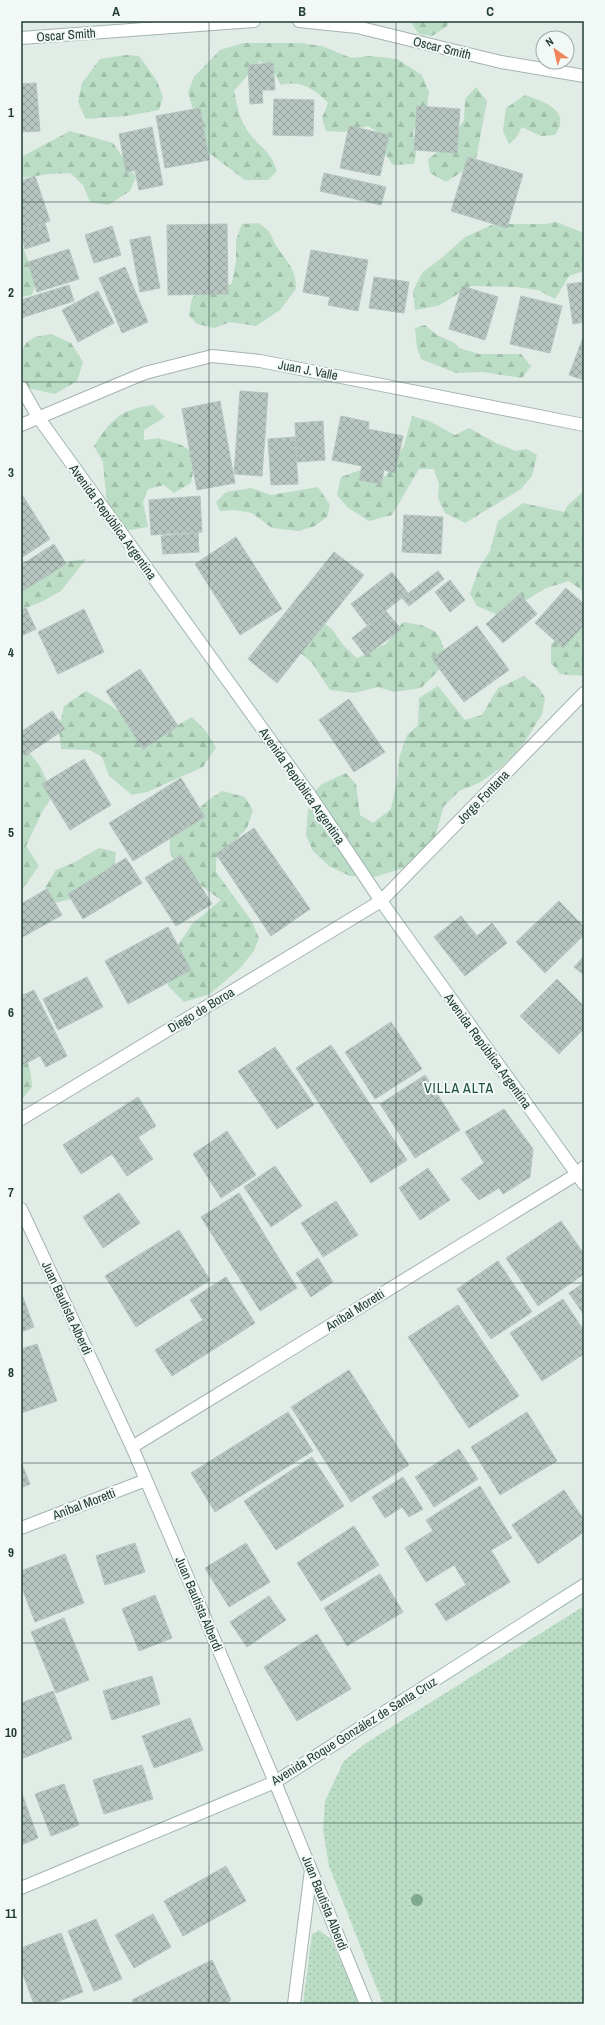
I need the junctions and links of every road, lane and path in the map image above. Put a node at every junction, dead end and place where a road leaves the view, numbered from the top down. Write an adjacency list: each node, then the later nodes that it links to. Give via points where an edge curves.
1 (254, 21): 3 (street, Oscar Smith)
2 (299, 21): 4 (street, Oscar Smith, via 357,27 501,62)
3 (21, 38)
4 (584, 76)
5 (21, 387): 6 (street, Avenida República Argentina)
6 (38, 417): 7 (street, Juan J. Valle); 8 (street, Juan J. Valle, via 145,373 212,356 260,361); 10 (street, Avenida República Argentina, via 310,795)
7 (21, 425)
8 (584, 425)
9 (584, 693): 10 (street, Jorge Fontana)
10 (381, 901): 11 (street, Diego de Boroa); 12 (street, Avenida República Argentina)
11 (21, 1119)
12 (580, 1170): 13 (street, Avenida República Argentina); 15 (street, Aníbal Moretti)
13 (584, 1184)
14 (21, 1209): 15 (street, Juan Bautista Alberdi)
15 (132, 1446): 16 (street, Juan Bautista Alberdi)
16 (146, 1480): 17 (street, Aníbal Moretti); 19 (street, Juan Bautista Alberdi)
17 (21, 1528)
18 (584, 1584): 19 (street, Avenida Roque González de Santa Cruz)
19 (276, 1782): 20 (street, Juan Bautista Alberdi); 21 (street, Avenida Roque González de Santa Cruz)
20 (311, 1869): 22 (street); 23 (street, Juan Bautista Alberdi)
21 (21, 1888)
22 (294, 2004)
23 (366, 2004)

